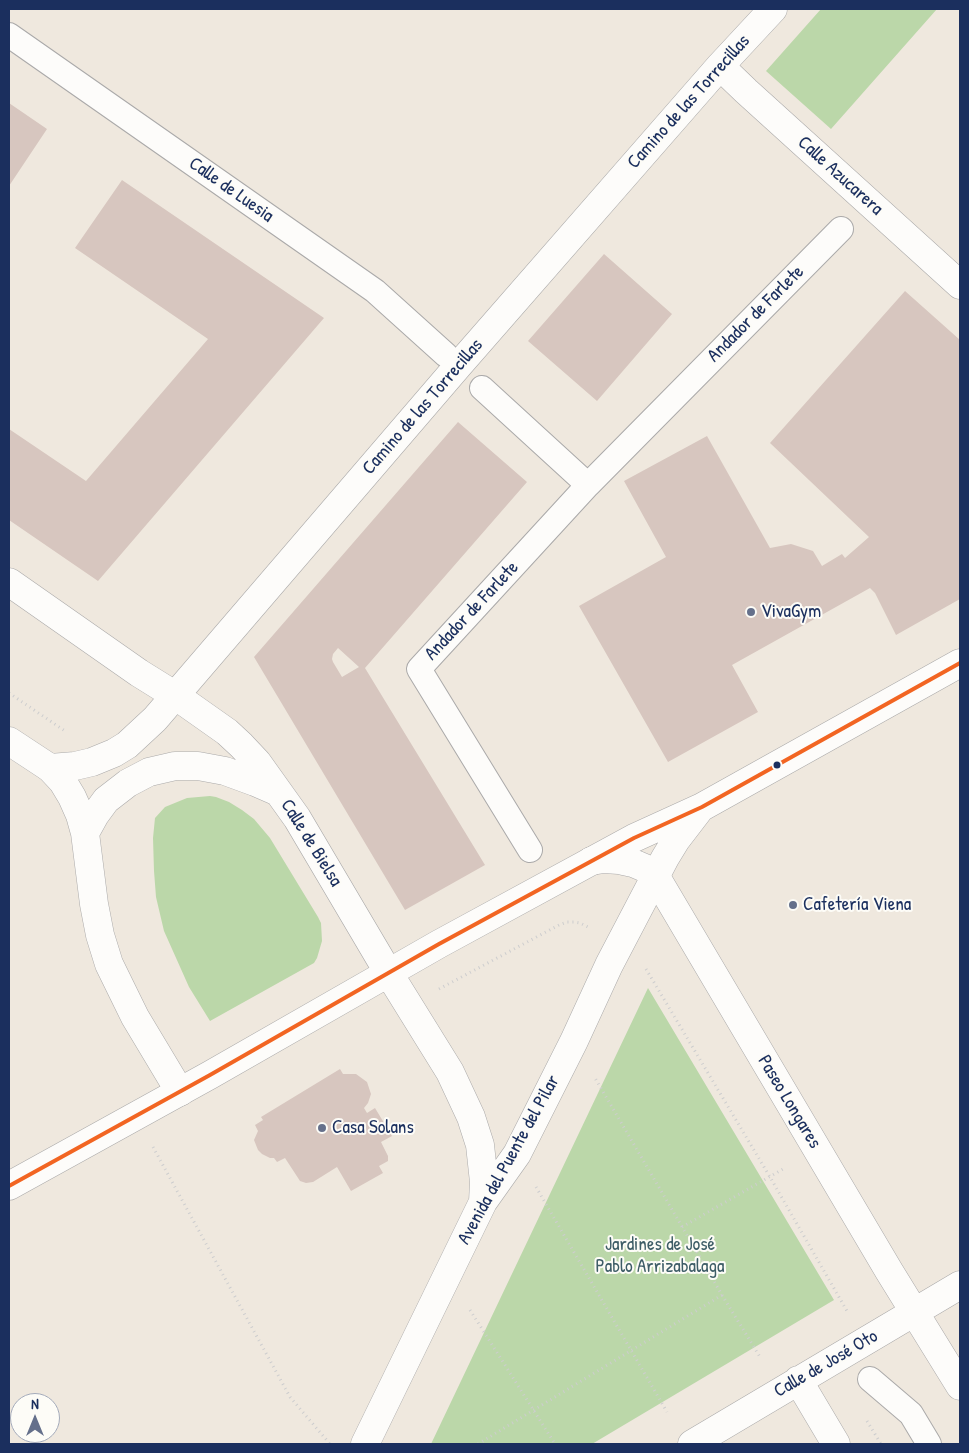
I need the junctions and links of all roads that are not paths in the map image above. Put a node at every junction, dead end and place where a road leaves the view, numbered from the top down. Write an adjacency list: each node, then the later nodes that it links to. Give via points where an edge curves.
1 (773, 9): 3 (street, Camino de las Torrecillas)
2 (9, 35): 6 (street, Calle de Luesia, via 376,291)
3 (720, 66): 5 (street, Calle Azucarera); 11 (street, Camino de las Torrecillas)
4 (840, 229): 8 (street, Andador de Farlete)
5 (960, 285)
6 (446, 355)
7 (482, 388): 8 (street)
8 (588, 485): 17 (street, Andador de Farlete, via 419,669)
9 (9, 582): 11 (street, Calle de Bielsa)
10 (960, 663): 15 (street)
11 (176, 696): 13 (street, Camino de las Torrecillas, via 138,735 114,753 75,766); 14 (street, Calle de Bielsa, via 241,745)
12 (9, 741): 13 (street)
13 (50, 768): 16 (street, via 72,797)
14 (280, 793): 16 (street, via 224,771 175,766 149,772 106,800); 20 (street, Calle de Bielsa)
15 (702, 807): 18 (street); 19 (street, Avenida del Puente del Pilar, via 676,840)
16 (84, 833): 21 (street, via 95,912 109,964 134,1017)
17 (530, 850)
18 (591, 861): 19 (street, Paseo Longares, via 626,862 647,869); 20 (street)
19 (656, 877): 23 (street, Avenida del Puente del Pilar, via 517,1154); 25 (street, Paseo Longares)
20 (388, 972): 21 (street); 23 (street, Calle de Bielsa, via 450,1072 472,1117 480,1145)
21 (180, 1092): 22 (street)
22 (9, 1186)
23 (483, 1202): 29 (street, Avenida del Puente del Pilar)
24 (960, 1285): 25 (street, Calle de José Oto)
25 (915, 1312): 27 (street, Calle de José Oto); 28 (street, Paseo Longares)
26 (870, 1379): 32 (street, via 911,1414)
27 (798, 1380): 30 (street, Calle de José Oto); 31 (street)
28 (960, 1386)
29 (364, 1444)
30 (692, 1444)
31 (836, 1444)
32 (929, 1444)

